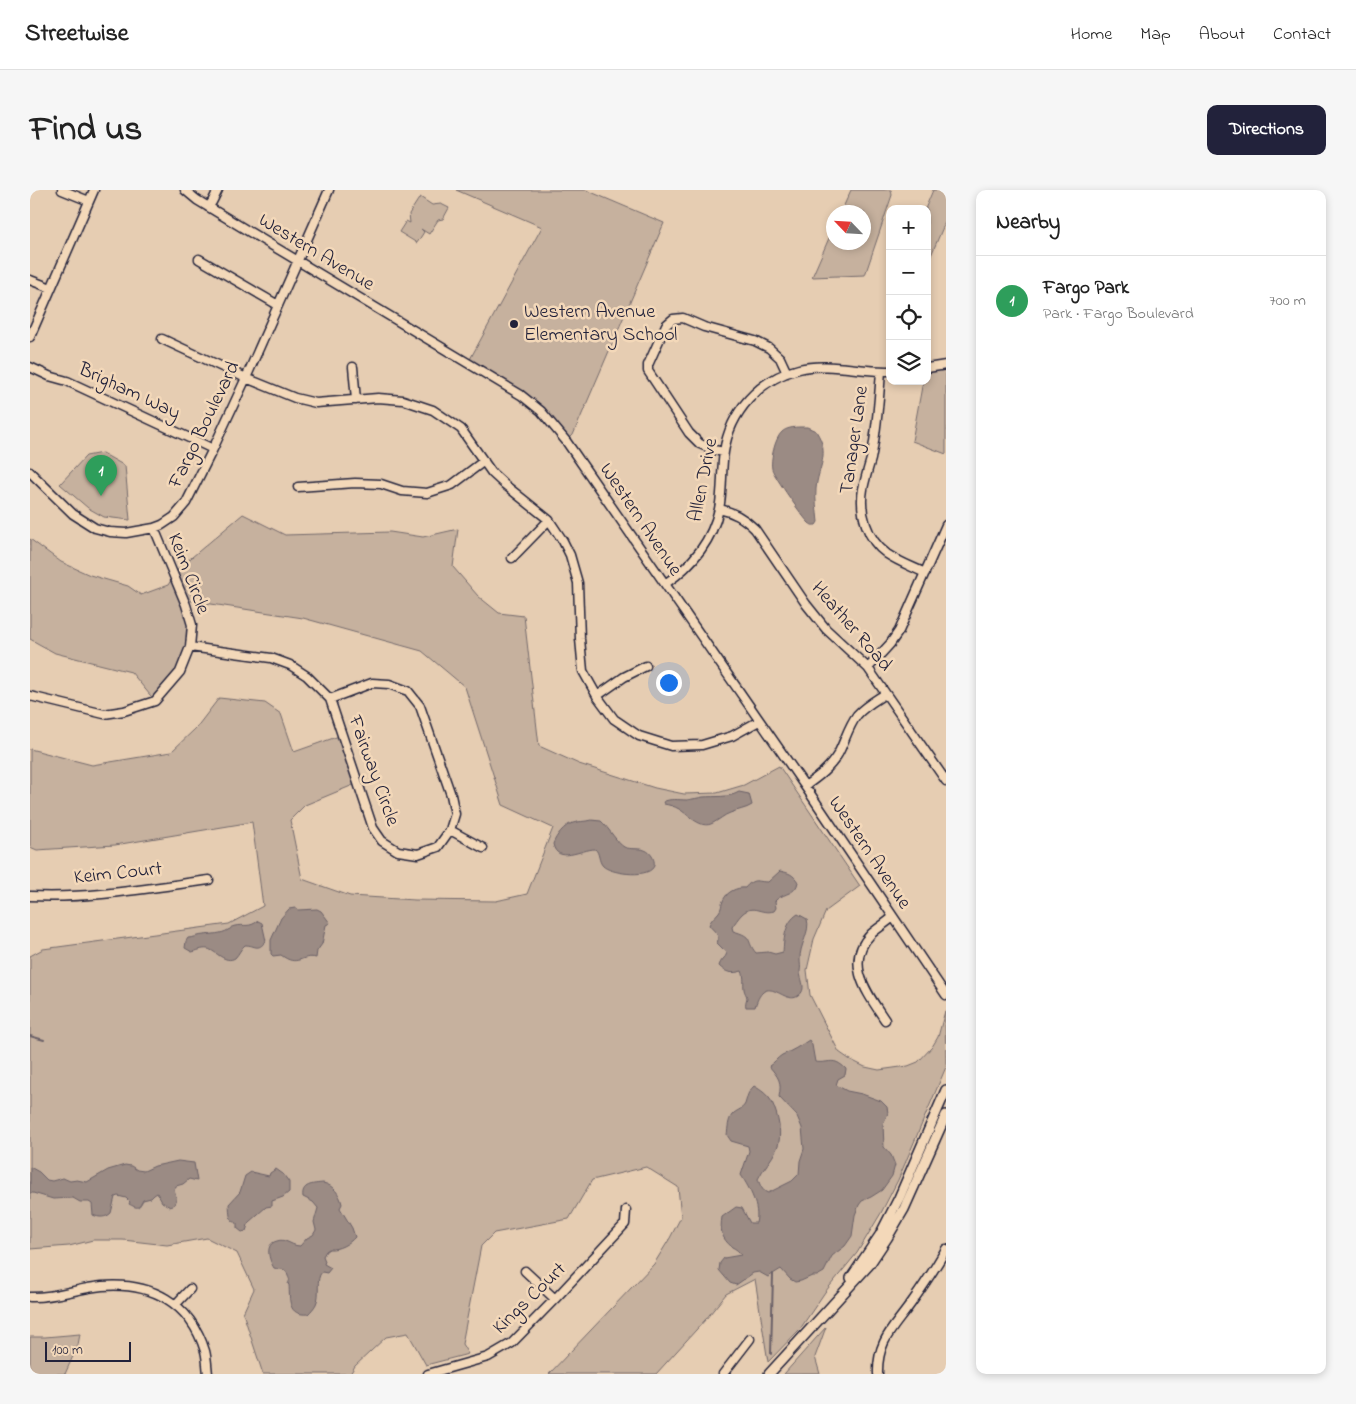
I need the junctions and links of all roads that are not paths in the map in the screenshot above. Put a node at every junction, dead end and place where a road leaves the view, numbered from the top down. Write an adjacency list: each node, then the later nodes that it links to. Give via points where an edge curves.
1 (62, 190): 6 (street)
2 (94, 190): 6 (street)
3 (185, 190): 7 (street, Western Avenue)
4 (218, 190): 7 (street)
5 (329, 190): 9 (street, Fargo Boulevard)
6 (89, 201): 11 (street)
7 (208, 207): 9 (street, Western Avenue)
8 (199, 259): 12 (street)
9 (297, 261): 12 (street, Fargo Boulevard); 34 (street, Western Avenue, via 521,395 542,411)
10 (30, 280): 11 (street)
11 (51, 288): 13 (street)
12 (278, 305): 21 (street, Fargo Boulevard)
13 (30, 337)
14 (162, 339): 21 (street)
15 (946, 365): 18 (street)
16 (30, 367): 23 (street, Brigham Way)
17 (353, 367): 22 (street)
18 (931, 367)
19 (886, 371): 20 (street, Allen Drive, via 813,367); 33 (street, Tanager Lane, via 862,490 864,521 879,547)
20 (787, 373): 24 (street, Allen Drive, via 753,394 738,414); 24 (street, via 780,358 755,341 683,318 674,319 666,325 648,365 648,372 689,433 700,444)
21 (246, 378): 22 (street, via 316,403); 23 (street, Fargo Boulevard)
22 (356, 400): 25 (street, via 402,400 433,410 461,429)
23 (213, 449): 31 (street, Fargo Boulevard, via 186,504 174,517)
24 (724, 452): 28 (street, Allen Drive)
25 (484, 461): 27 (street, via 452,485 427,493 402,492 381,484); 29 (street, via 492,474)
26 (30, 472): 31 (street, Fargo Boulevard, via 73,514 95,528 126,533)
27 (298, 487)
28 (719, 509): 34 (street, Allen Drive, via 699,553 684,570); 37 (street, Heather Road, via 736,514 755,529 826,629)
29 (549, 520): 32 (street); 40 (street, via 563,541 575,571 584,671)
30 (946, 525): 33 (street)
31 (154, 528): 35 (street, Keim Circle, via 186,605 192,625)
32 (512, 558)
33 (925, 572): 37 (street, via 899,631)
34 (664, 584): 42 (street, Western Avenue)
35 (190, 647): 39 (street, Keim Circle, via 180,672 154,701 124,711 104,714); 41 (street, Fairway Circle, via 271,658 290,665 307,676)
36 (646, 666): 40 (street)
37 (868, 668): 38 (street, Heather Road)
38 (886, 694): 43 (street, Heather Road); 44 (street, via 858,715 830,766)
39 (30, 696)
40 (597, 696): 42 (street, via 614,719 639,736 671,746 702,745 732,736)
41 (330, 699): 45 (street, Fairway Circle, via 372,683 389,684 408,691 420,706 451,796 455,814); 45 (street, Fairway Circle, via 373,828 382,841 398,851 418,854 438,847)
42 (759, 721): 44 (street, Western Avenue)
43 (946, 781)
44 (805, 786): 49 (street, Western Avenue)
45 (450, 830): 46 (street)
46 (483, 848)
47 (209, 880): 48 (street, Keim Court, via 130,891)
48 (30, 896)
49 (893, 918): 50 (street, Western Avenue); 51 (street, via 871,934 858,960 865,990)
50 (946, 995)
51 (885, 1020)
52 (946, 1090): 61 (main road, via 880,1235)
53 (946, 1115): 61 (main road, via 913,1190 887,1238 869,1265)
54 (626, 1210): 59 (street, Kings Court, via 625,1224)
55 (946, 1249): 67 (street, via 890,1330 882,1345)
56 (525, 1271): 59 (street)
57 (190, 1288): 60 (street)
58 (30, 1297): 60 (street, via 127,1285 154,1292)
59 (556, 1299): 64 (street, Kings Court, via 512,1343 488,1357)
60 (176, 1304): 63 (street, via 197,1331 205,1352)
61 (830, 1309): 66 (main road)
62 (750, 1339): 65 (street)
63 (208, 1374)
64 (428, 1374)
65 (723, 1374)
66 (769, 1374)
67 (878, 1374)

